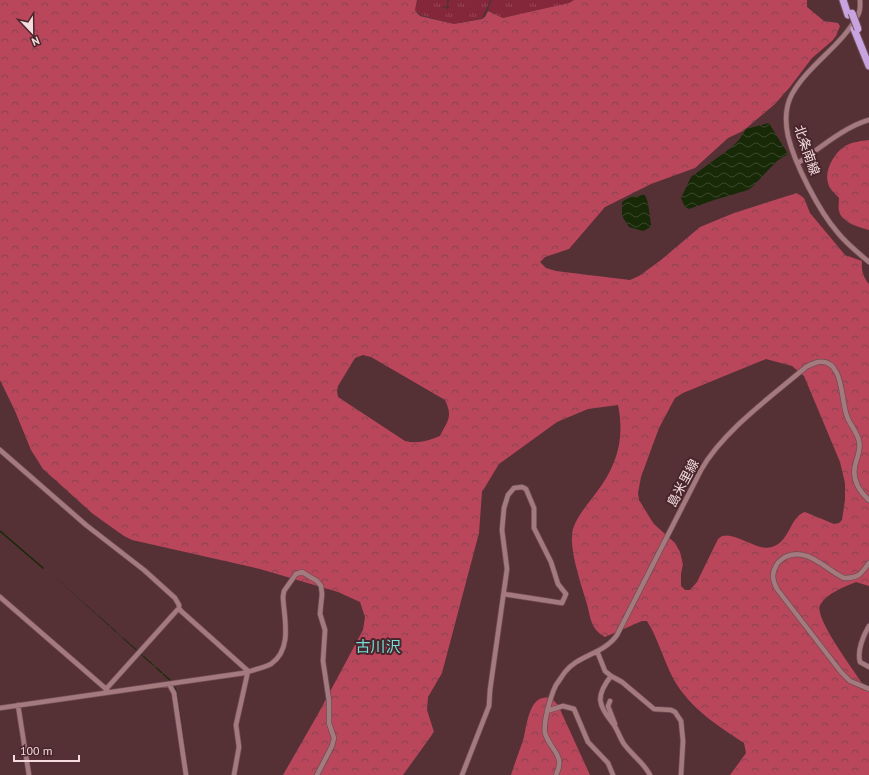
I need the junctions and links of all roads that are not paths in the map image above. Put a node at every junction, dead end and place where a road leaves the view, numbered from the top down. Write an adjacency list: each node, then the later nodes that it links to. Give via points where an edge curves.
1 (843, 0): 4 (highway)
2 (847, 0): 4 (highway)
3 (860, 0): 9 (street, 北条南線, via 859,14 799,83 786,109 788,136)
4 (850, 14): 5 (highway)
5 (856, 29): 6 (highway); 7 (highway)
6 (869, 55)
7 (869, 66)
8 (869, 120): 9 (street, via 856,124)
9 (798, 163): 10 (street, 北条南線, via 825,216 842,238)
10 (869, 262)
11 (0, 450): 16 (street, via 86,525 144,570 175,598)
12 (869, 500): 18 (street, 島米里線, via 855,480 859,440 846,413 839,377 833,367 817,362 806,367 725,438 714,451 701,470 617,635 612,642)
13 (869, 563): 23 (street, via 858,577 844,578 807,556 789,555 780,560 772,576 777,589 841,672 850,681)
14 (504, 594): 34 (street, via 562,603 566,594 558,584 551,562 534,528 534,508 526,489 522,487 514,488 508,495 504,508 502,530 507,573 490,690 489,706)
15 (0, 597): 24 (street)
16 (179, 608): 20 (street); 24 (street, via 107,688)
17 (869, 626): 19 (street, via 861,644 859,658 860,662)
18 (597, 651): 21 (street, via 605,671); 28 (street, 島米里線, via 565,671 556,686)
19 (869, 667)
20 (248, 671): 22 (street); 32 (street, via 236,725 239,747); 33 (street, via 270,664 280,655 286,634 284,591 296,574 302,572 317,580 322,594 320,614 325,630 323,660 329,701 329,723 334,738)
21 (611, 676): 29 (street, via 600,695 601,704); 38 (street, via 654,709 675,712 681,722 683,741)
22 (169, 684): 24 (street); 31 (street, via 174,692)
23 (869, 689)
24 (107, 692): 26 (street)
25 (610, 701): 29 (street, via 608,706)
26 (18, 705): 27 (street); 30 (street)
27 (0, 708)
28 (548, 711): 35 (street, 島米里線, via 545,731 559,758 560,767); 36 (street, via 563,706 574,709 588,742 608,763)
29 (616, 728): 37 (street, via 624,744)
30 (29, 775)
31 (186, 775)
32 (234, 775)
33 (317, 775)
34 (462, 775)
35 (556, 775)
36 (613, 775)
37 (650, 775)
38 (681, 775)

